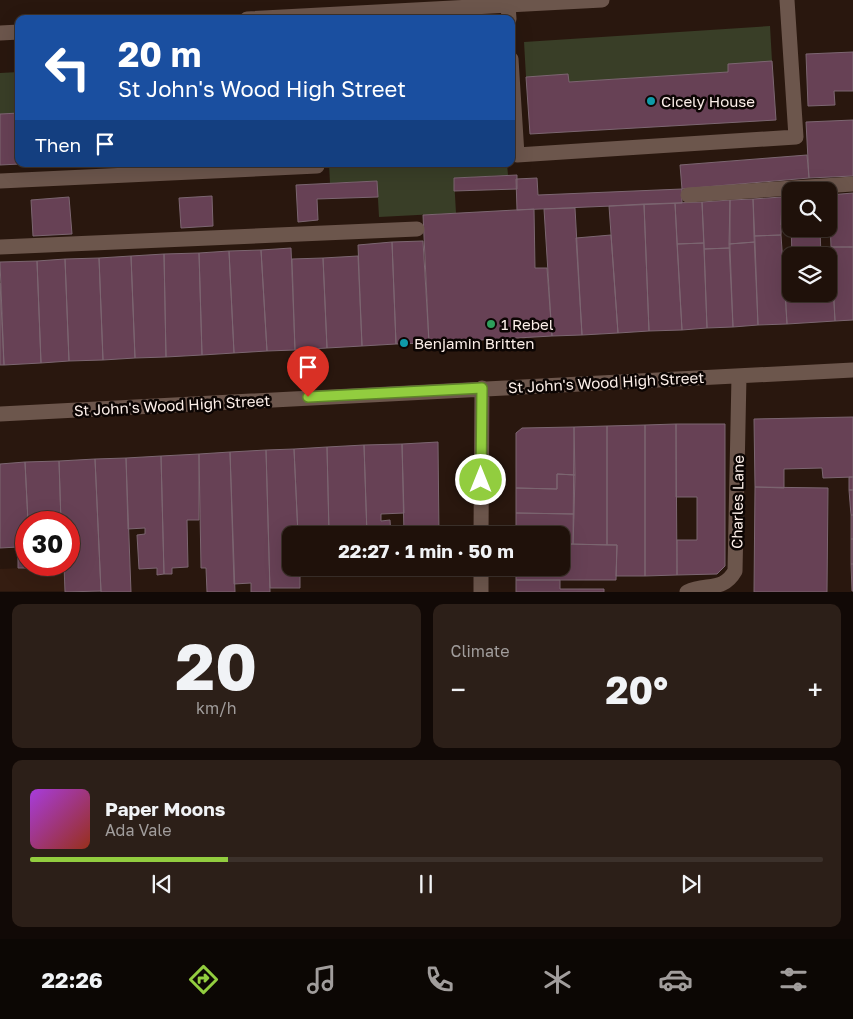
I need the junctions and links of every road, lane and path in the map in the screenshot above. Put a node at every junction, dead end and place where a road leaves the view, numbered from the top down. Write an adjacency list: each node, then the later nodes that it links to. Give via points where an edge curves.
1 (602, 0): 3 (street)
2 (787, 0): 7 (street, via 796,137 517,155)
3 (508, 12): 4 (street)
4 (390, 15)
5 (15, 32): 6 (street)
6 (0, 33)
7 (515, 123)
8 (296, 167): 9 (street)
9 (0, 181)
10 (853, 184): 11 (street)
11 (688, 195)
12 (417, 229): 13 (street)
13 (0, 247)
14 (853, 370): 15 (street, St John's Wood High Street)
15 (739, 376): 16 (street, St John's Wood High Street); 21 (street, Charles Lane, via 735,571 721,586)
16 (482, 388): 17 (street, St John's Wood High Street); 18 (street)
17 (0, 414)
18 (481, 526)
19 (481, 576): 20 (street)
20 (481, 592)
21 (687, 592)

